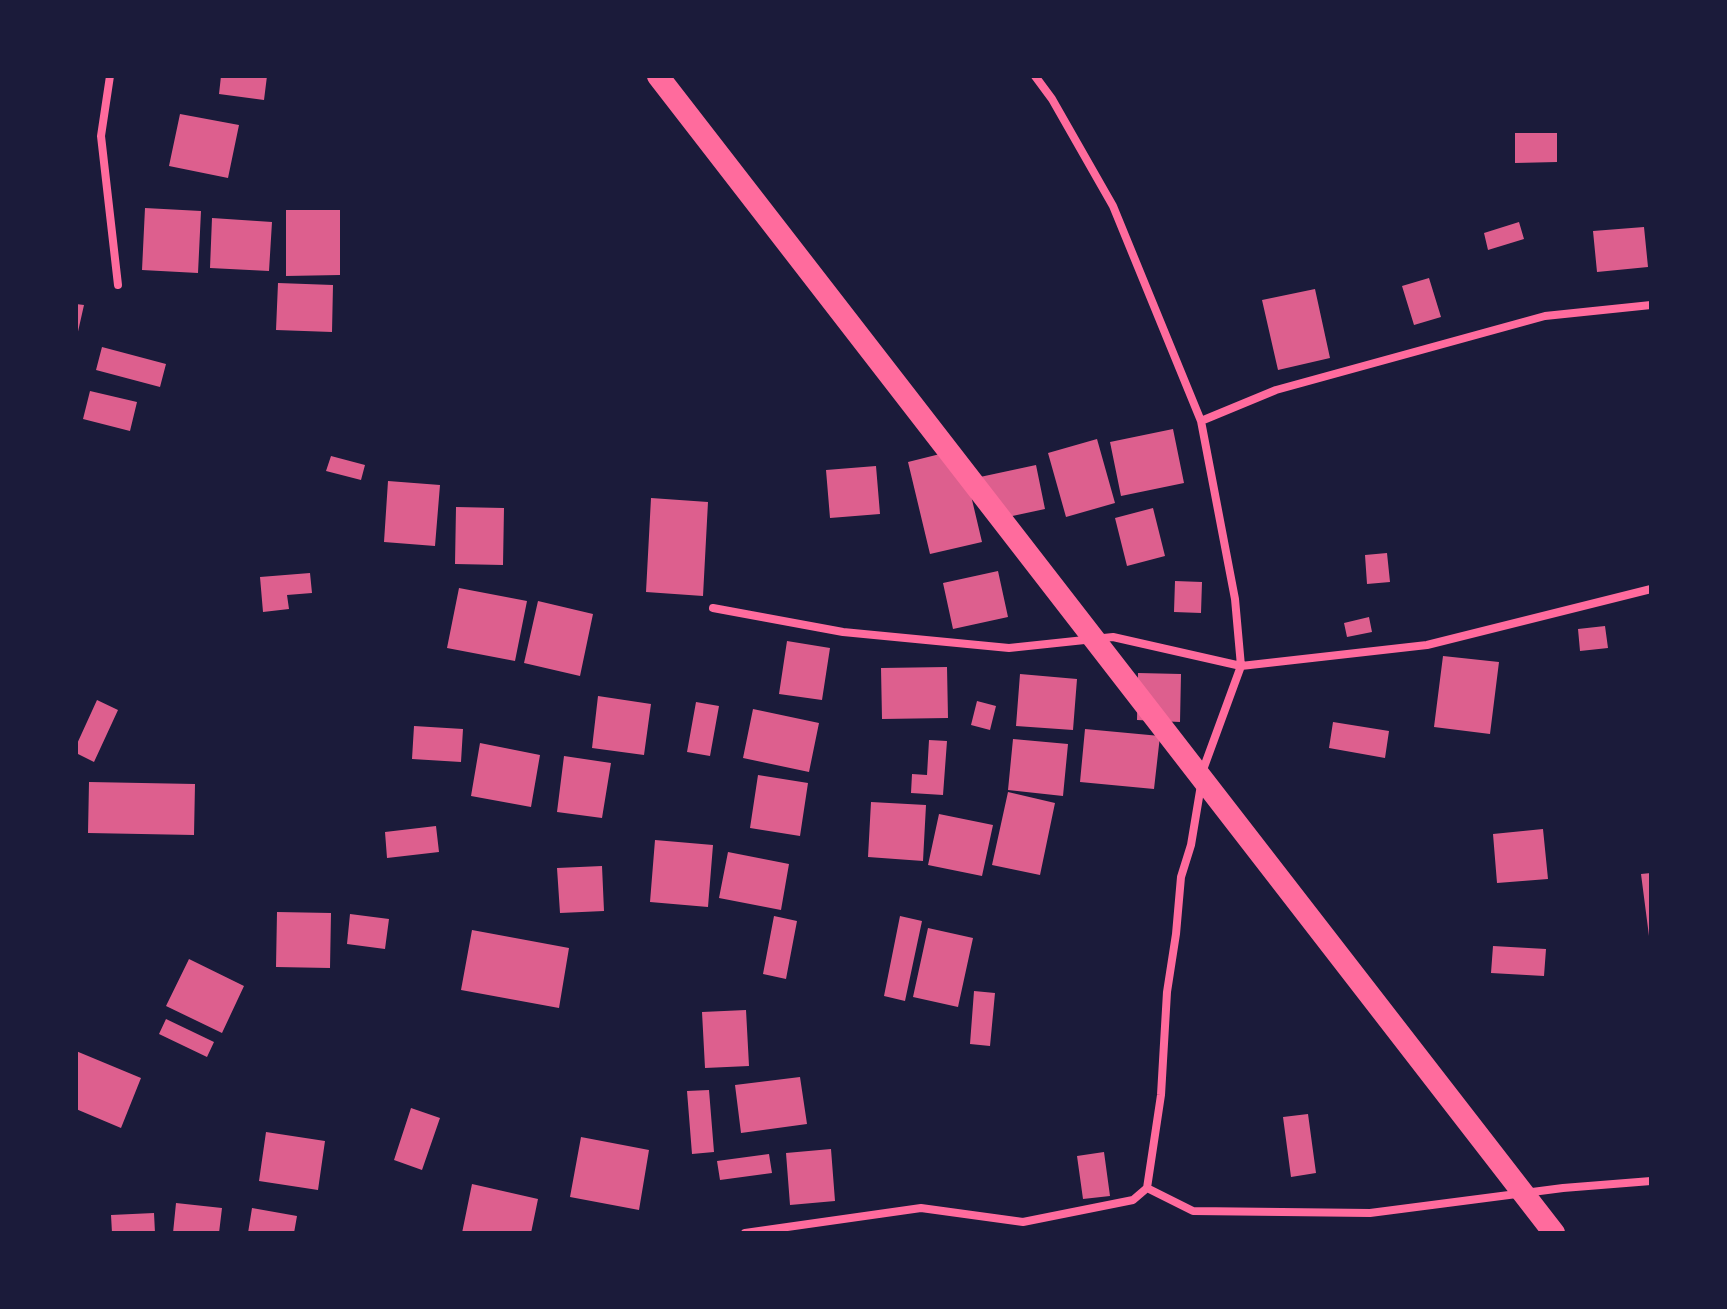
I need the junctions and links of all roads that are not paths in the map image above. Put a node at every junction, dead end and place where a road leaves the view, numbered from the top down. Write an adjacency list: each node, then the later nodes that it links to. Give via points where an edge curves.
1 (110, 76): 4 (street, via 101,136)
2 (658, 76): 13 (highway)
3 (1035, 76): 6 (street, via 1113,206)
4 (118, 285)
5 (1651, 305): 6 (street, via 1545,316 1276,390)
6 (1201, 421): 9 (street, via 1235,599)
7 (1651, 589): 9 (street, via 1427,645)
8 (713, 608): 9 (street, via 843,632 1009,648 1113,637)
9 (1241, 666): 11 (street, via 1204,767 1181,877)
10 (1651, 1181): 11 (street, via 1370,1213 1193,1211)
11 (1147, 1188): 12 (street, via 1133,1200 1023,1222 921,1208)
12 (745, 1233)
13 (1554, 1233)

